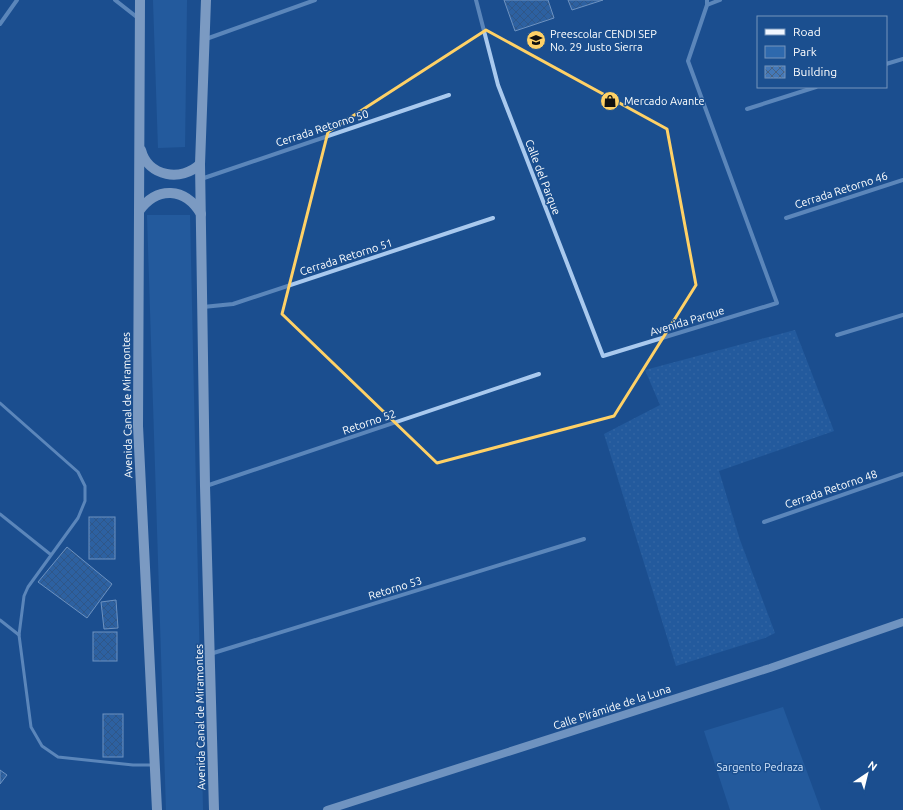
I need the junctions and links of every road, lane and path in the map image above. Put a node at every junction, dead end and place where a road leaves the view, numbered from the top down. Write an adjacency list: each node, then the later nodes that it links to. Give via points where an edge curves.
1 (17, 0): 10 (street)
2 (115, 0): 9 (street)
3 (140, 0): 9 (main road, Avenida Canal de Miramontes)
4 (206, 0): 11 (main road, Avenida Canal de Miramontes)
5 (315, 0): 11 (street)
6 (476, 0): 28 (street, Calle del Parque, via 498,85)
7 (720, 0): 8 (street)
8 (707, 2): 28 (street, Avenida Parque, via 688,62 777,303)
9 (140, 19): 17 (main road, Avenida Canal de Miramontes)
10 (0, 24)
11 (205, 40): 18 (main road, Avenida Canal de Miramontes)
12 (903, 58): 13 (street)
13 (887, 64)
14 (813, 88): 16 (street)
15 (448, 95): 19 (street, Cerrada Retorno 50)
16 (747, 109)
17 (139, 144): 18 (main road, via 146,162 161,173 179,175 194,170); 21 (main road, Avenida Canal de Miramontes)
18 (200, 164): 19 (main road, Avenida Canal de Miramontes)
19 (201, 179): 22 (main road, Avenida Canal de Miramontes)
20 (903, 180): 24 (street, Cerrada Retorno 46)
21 (139, 211): 22 (main road, via 143,204 157,195 173,193 190,200); 41 (main road, Avenida Canal de Miramontes, via 138,426)
22 (201, 214): 25 (main road, Avenida Canal de Miramontes)
23 (493, 218): 25 (street, Cerrada Retorno 51, via 233,304)
24 (786, 218)
25 (203, 307): 32 (main road, Avenida Canal de Miramontes)
26 (903, 315): 27 (street)
27 (836, 335)
28 (603, 356)
29 (539, 374): 32 (street, Retorno 52)
30 (0, 403): 36 (lane, via 78,472 85,486 85,501 78,518)
31 (903, 474): 34 (street, Cerrada Retorno 48)
32 (205, 486): 40 (main road, Avenida Canal de Miramontes)
33 (0, 514): 36 (lane)
34 (764, 522)
35 (584, 539): 40 (street, Retorno 53)
36 (50, 554): 39 (lane, via 24,596)
37 (0, 620): 39 (lane)
38 (903, 622): 44 (street, Calle Pirámide de la Luna, via 770,668)
39 (19, 635): 41 (lane, via 31,727 42,746 58,757)
40 (210, 654): 43 (main road, Avenida Canal de Miramontes)
41 (154, 765): 42 (main road, Avenida Canal de Miramontes)
42 (157, 810)
43 (214, 810)
44 (327, 810)

